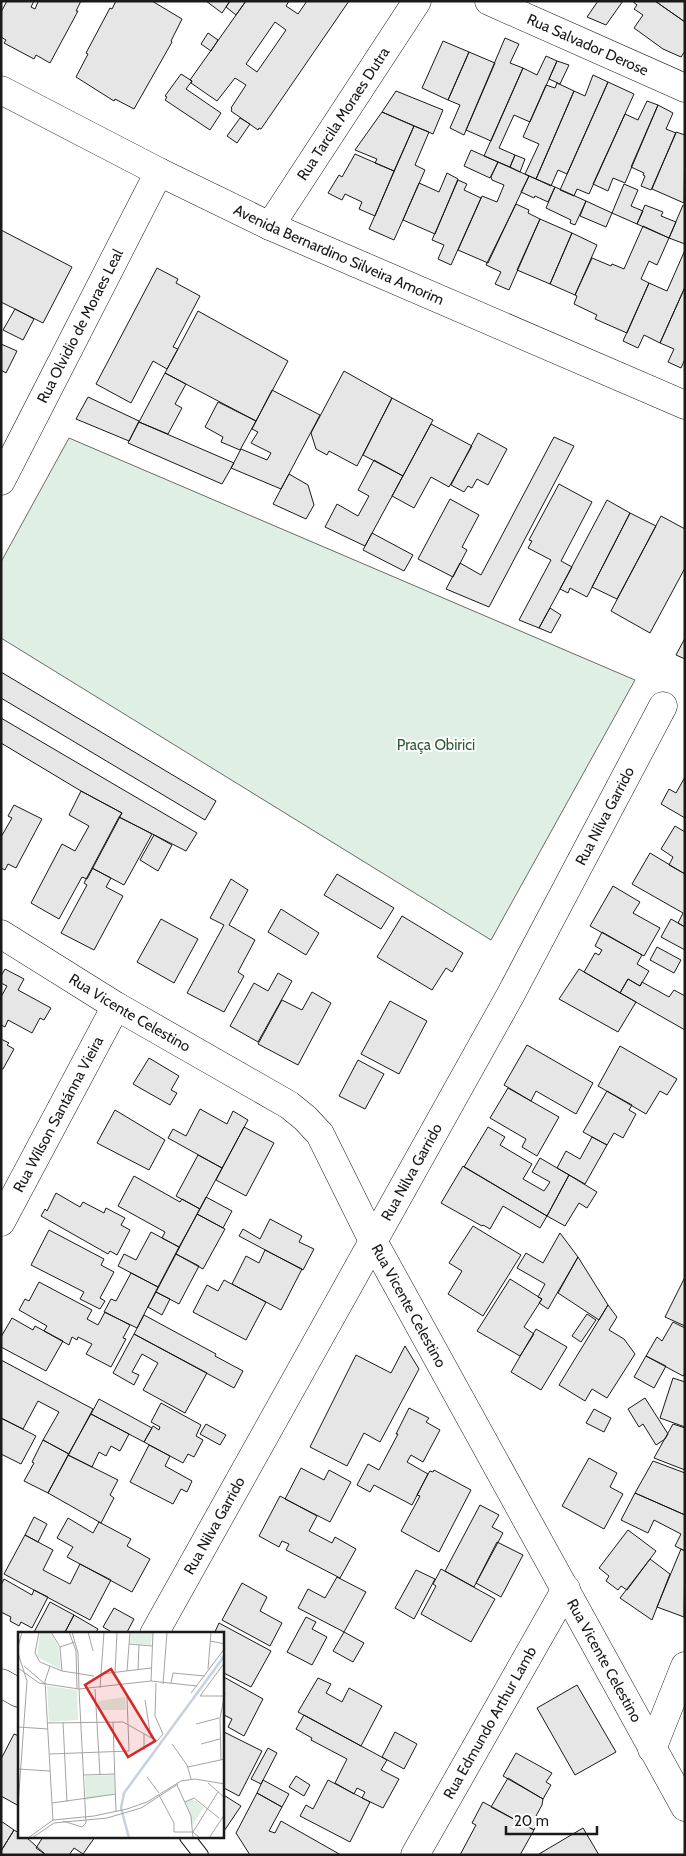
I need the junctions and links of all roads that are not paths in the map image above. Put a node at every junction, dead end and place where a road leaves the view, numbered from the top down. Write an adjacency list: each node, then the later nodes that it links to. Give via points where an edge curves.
1 (417, 1): 6 (street, Rua Tarcila Moraes Dutra)
2 (489, 1): 3 (street, Rua Salvador Derose)
3 (685, 88)
4 (1, 90): 5 (street, Avenida Bernardino Silveira Amorim)
5 (159, 172): 6 (street, Avenida Bernardino Silveira Amorim); 8 (street, Rua Olvidio de Moraes Leal)
6 (270, 226): 7 (street, Avenida Bernardino Silveira Amorim)
7 (685, 405)
8 (1, 481)
9 (663, 706): 13 (street, Rua Nilva Garrido, via 511,994)
10 (1, 934): 11 (street, Rua Vicente Celestino)
11 (116, 1006): 12 (street, Rua Wilson Santánna Vieira); 13 (street, Rua Vicente Celestino, via 290,1105 305,1118 320,1134)
12 (1, 1222)
13 (373, 1241): 14 (street, Rua Vicente Celestino); 15 (street, Rua Nilva Garrido)
14 (566, 1589): 19 (street, Rua Vicente Celestino); 23 (street, Rua Edmundo Arthur Lamb)
15 (155, 1632)
16 (685, 1666): 19 (street)
17 (1, 1683): 18 (street)
18 (18, 1692)
19 (652, 1749): 20 (street, Rua Vicente Celestino)
20 (685, 1806)
21 (188, 1838): 22 (lane)
22 (201, 1855)
23 (415, 1855)

